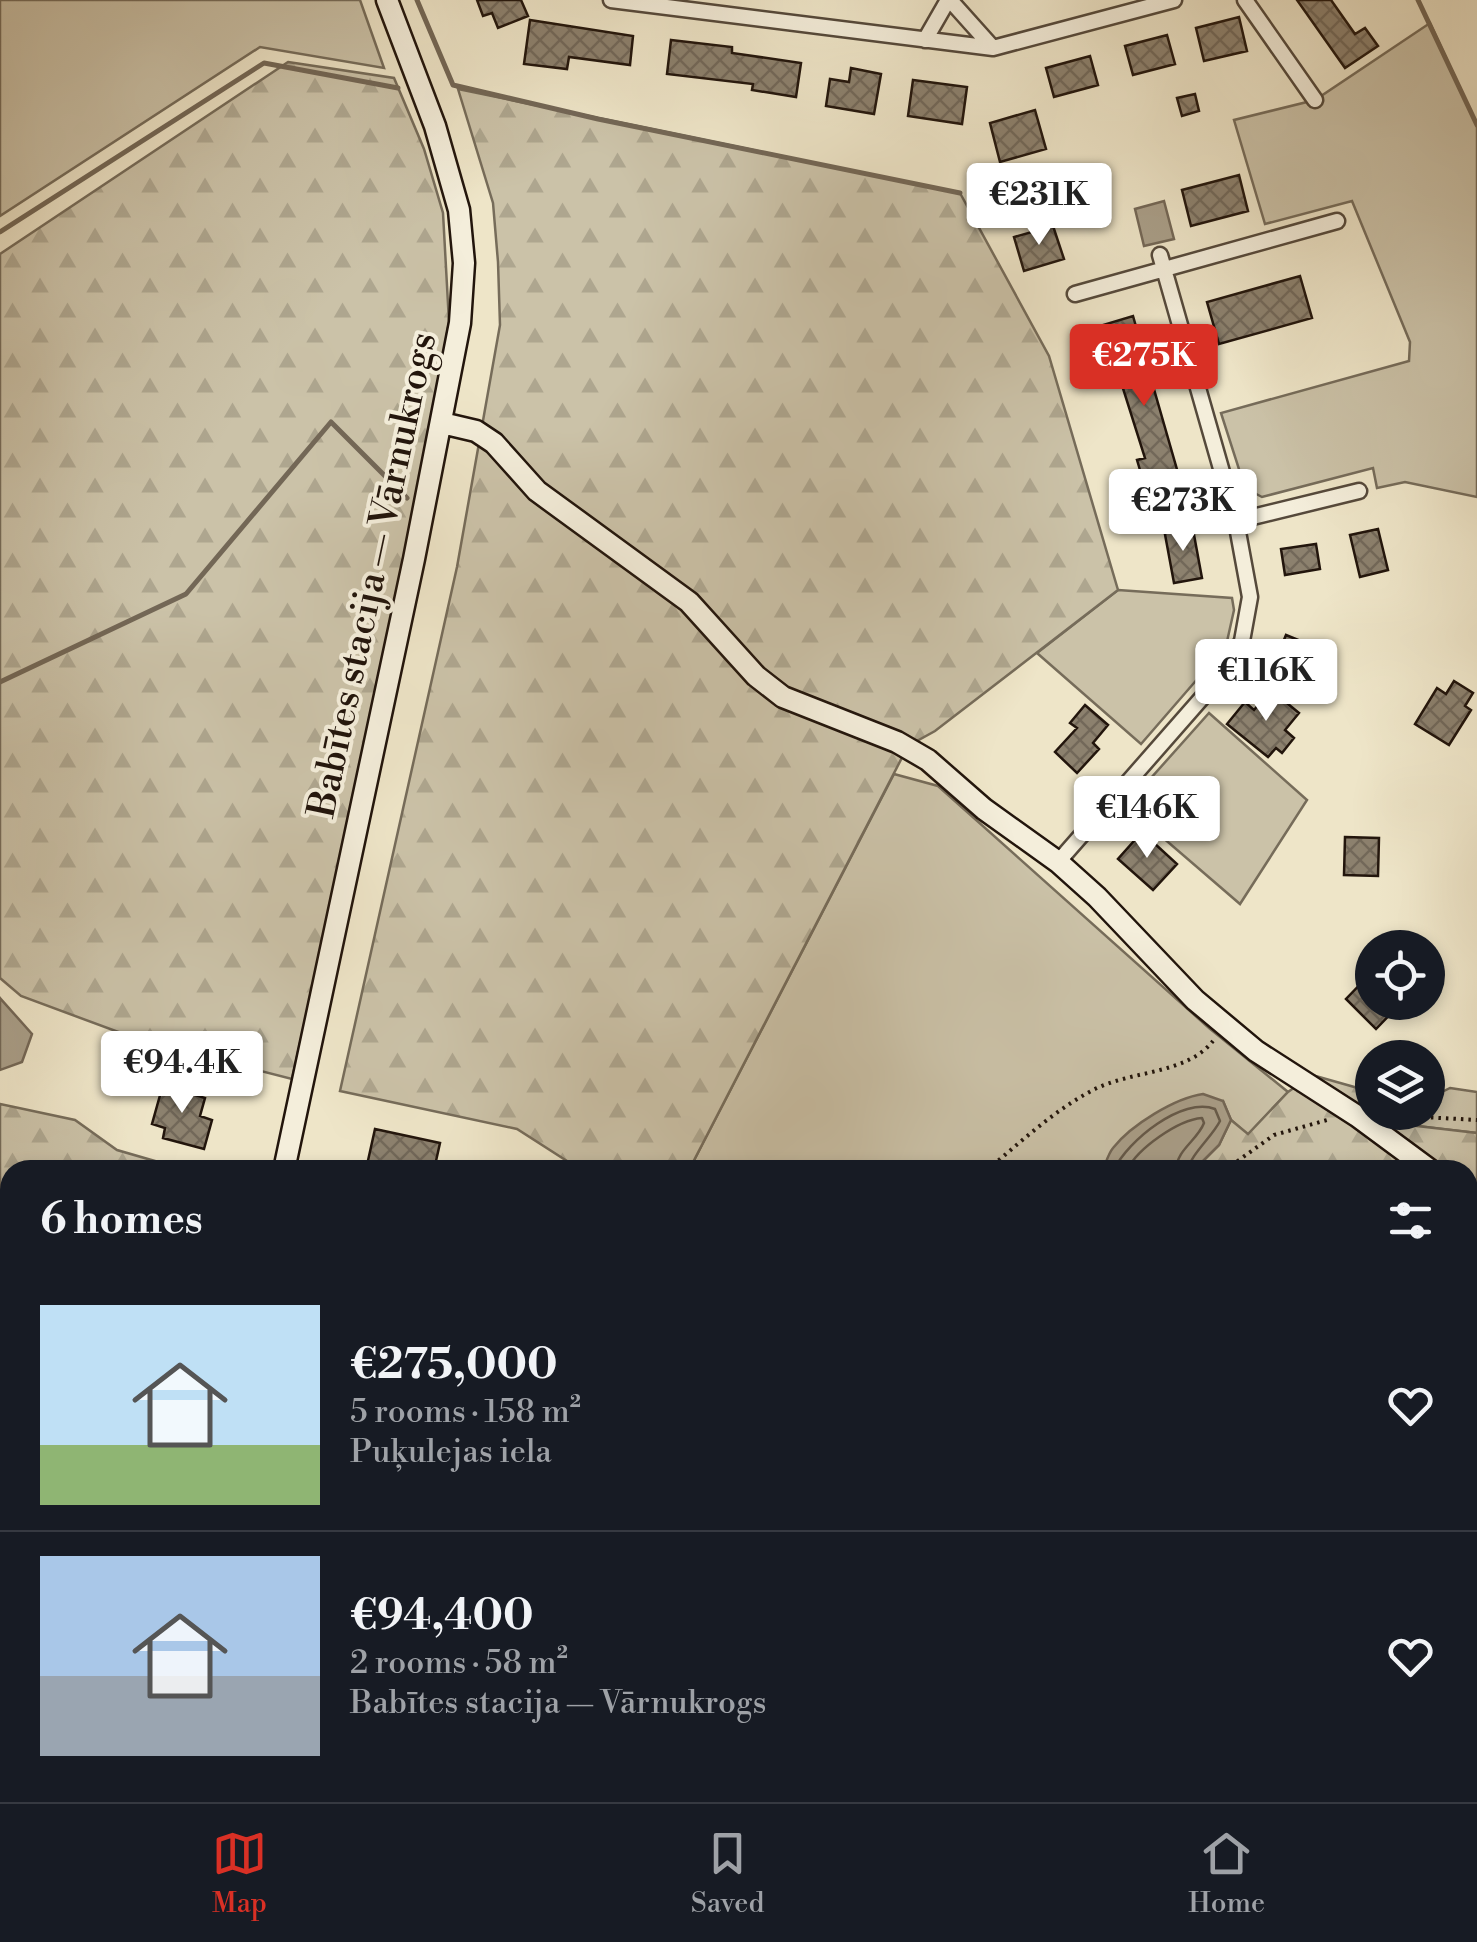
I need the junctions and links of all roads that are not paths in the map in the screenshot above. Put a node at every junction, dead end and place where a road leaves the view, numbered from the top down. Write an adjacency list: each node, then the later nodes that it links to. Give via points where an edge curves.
1 (387, 0): 13 (street, Babītes stacija — Vārnukrogs, via 436,126 459,210 460,323)
2 (611, 0): 6 (street)
3 (949, 0): 6 (street); 7 (street)
4 (1174, 0): 7 (street)
5 (1245, 0): 8 (street)
6 (925, 40): 7 (street)
7 (993, 48)
8 (1314, 100)
9 (1337, 221): 11 (street)
10 (1160, 255): 11 (street)
11 (1166, 271): 12 (street); 15 (street)
12 (1074, 294)
13 (442, 423): 16 (street, via 494,443 537,491 690,602 782,697 928,760); 17 (street, Babītes stacija — Vārnukrogs)
14 (1358, 491): 15 (street)
15 (1236, 521): 16 (street, via 1250,596 1242,641 1222,676)
16 (1058, 862): 18 (street, via 1256,1052)
17 (286, 1160)
18 (1416, 1160)

